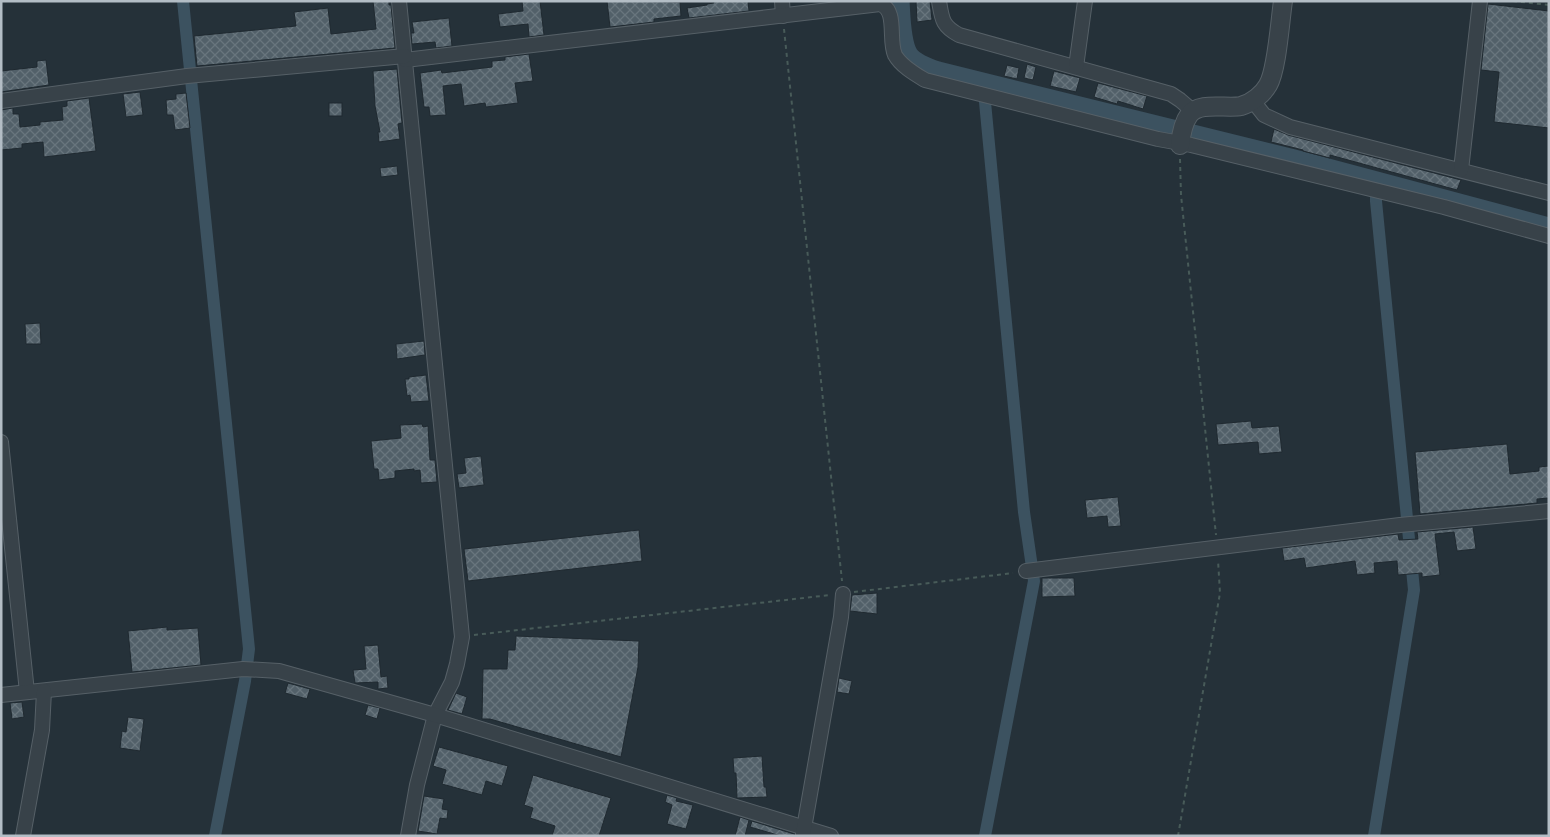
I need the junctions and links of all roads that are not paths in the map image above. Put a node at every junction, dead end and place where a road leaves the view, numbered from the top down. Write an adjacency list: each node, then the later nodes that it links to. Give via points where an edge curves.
1 (399, 1): 8 (street)
2 (782, 1): 7 (street)
3 (939, 1): 9 (street, via 942,19 949,30 958,35)
4 (1085, 1): 9 (street)
5 (1282, 1): 11 (street, via 1273,71 1268,85)
6 (1480, 1): 13 (street)
7 (783, 16): 8 (street); 12 (street, via 880,4 890,11 895,55 912,72 926,80)
8 (405, 58): 10 (street, via 192,76); 23 (street, via 462,637 452,682)
9 (1076, 67): 12 (street, via 1171,94 1180,100)
10 (1, 101)
11 (1253, 101): 12 (street, via 1240,106 1200,109); 13 (street, via 1264,115 1290,126)
12 (1185, 130): 15 (street, via 1191,145)
13 (1462, 170): 14 (street)
14 (1549, 193)
15 (1549, 236)
16 (1, 442): 21 (street)
17 (1549, 511): 18 (street, via 1400,525)
18 (1026, 571)
19 (842, 594): 24 (street, via 841,617)
20 (44, 691): 21 (street); 23 (street, via 249,669 279,671); 25 (street, via 42,730)
21 (27, 692): 22 (street)
22 (1, 695)
23 (435, 715): 24 (street); 26 (street)
24 (803, 831): 27 (street)
25 (23, 836)
26 (408, 836)
27 (831, 836)

